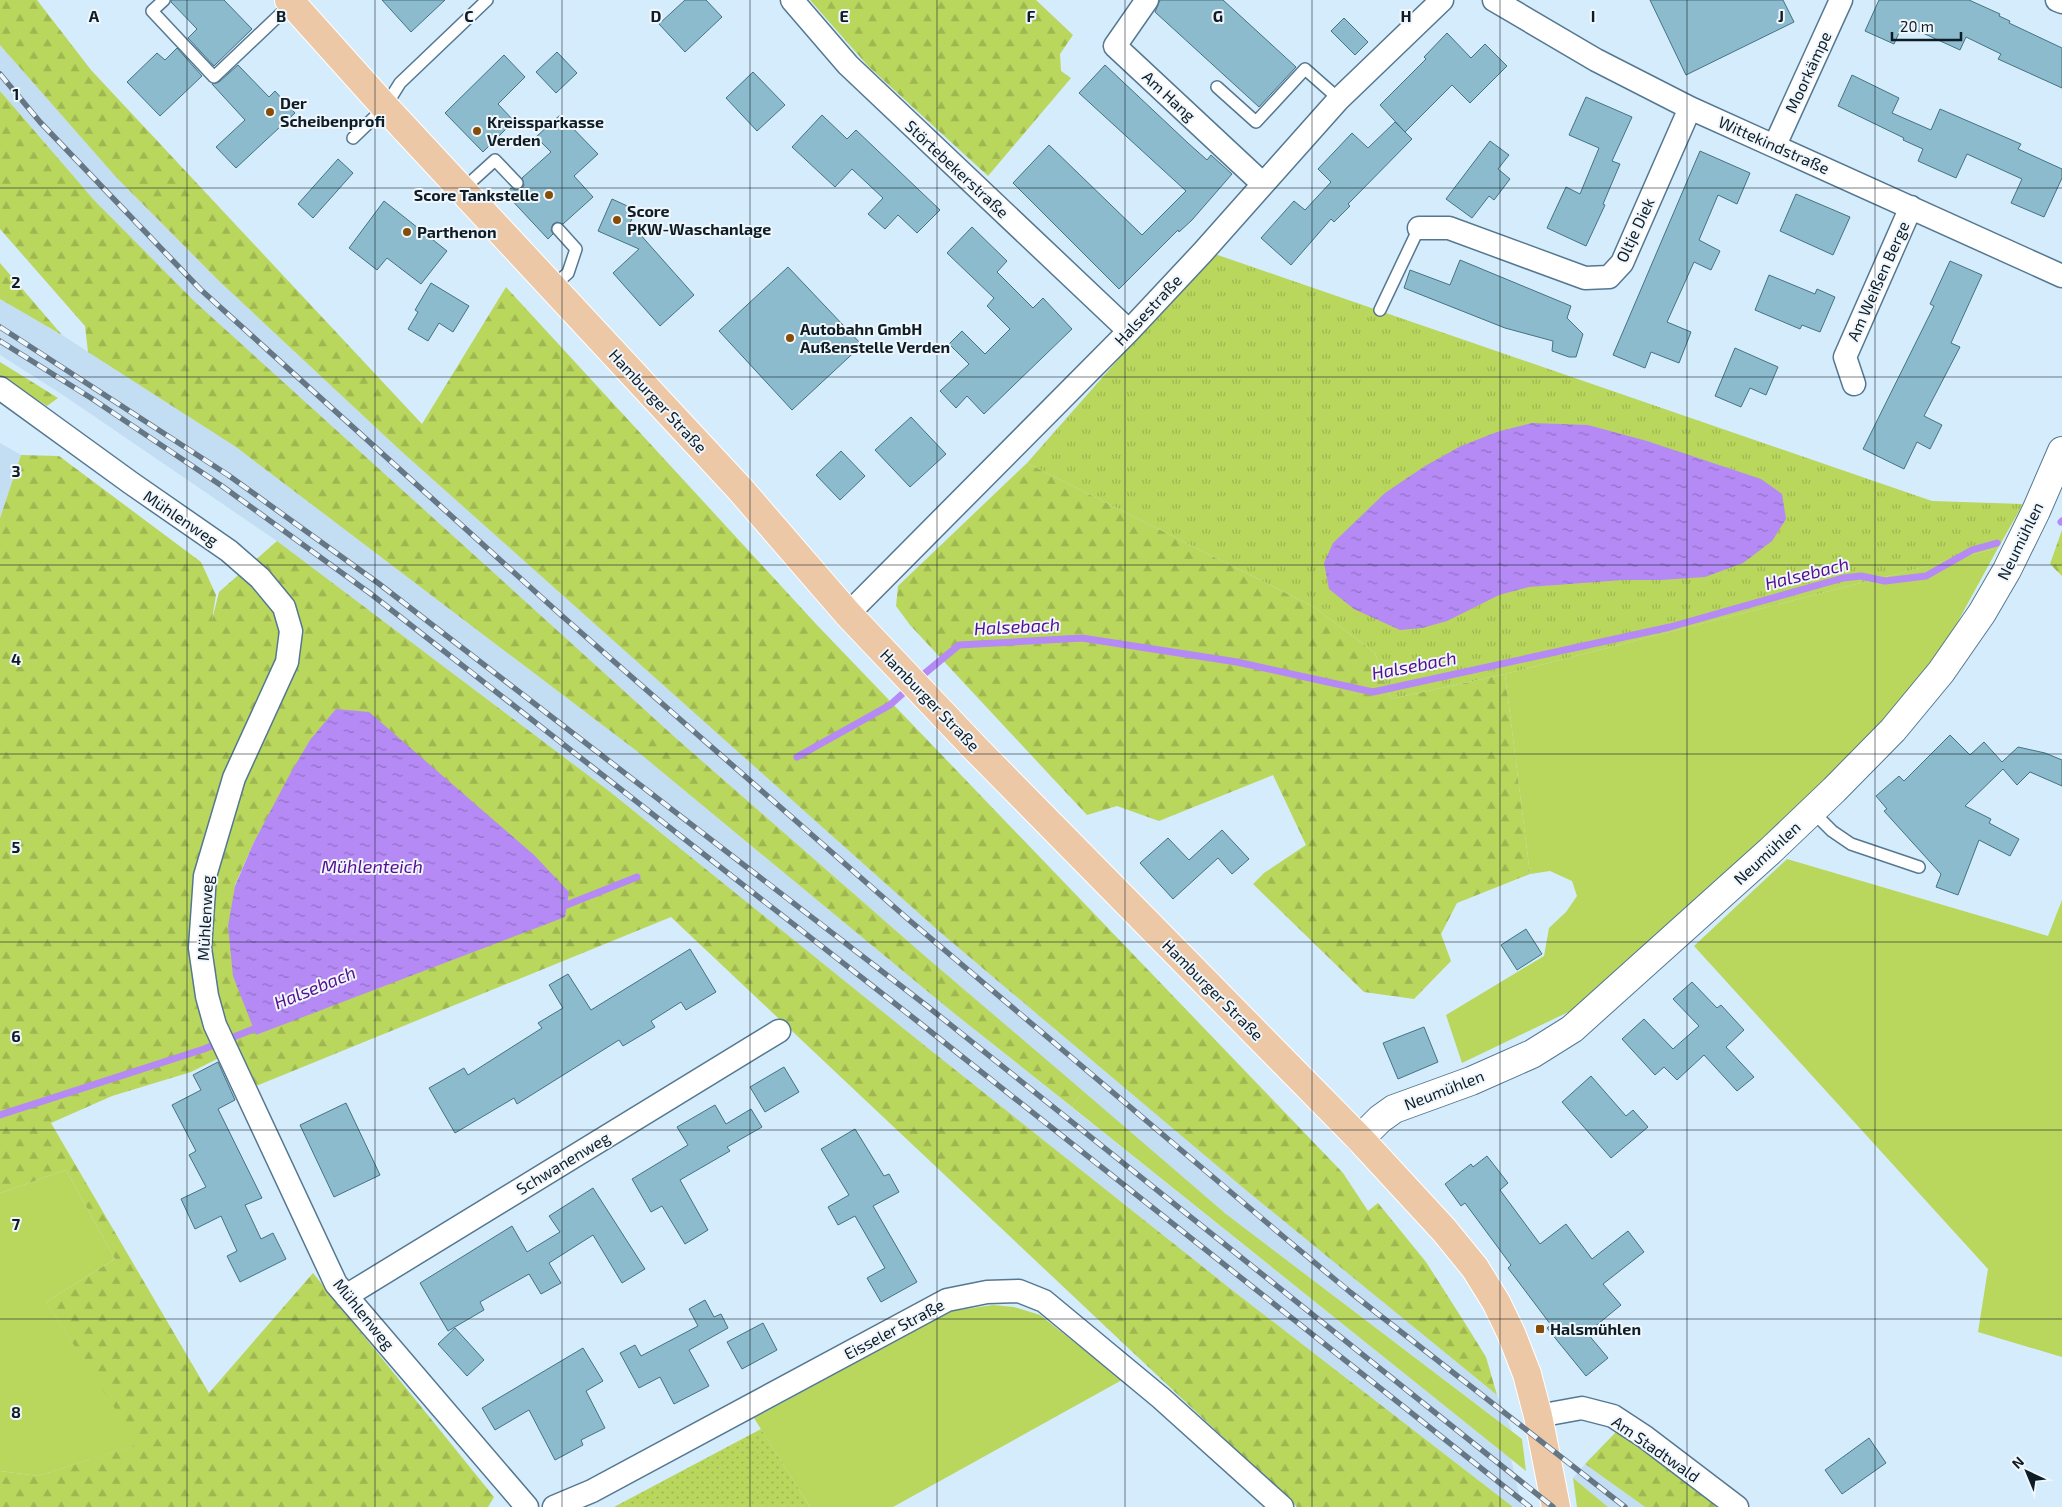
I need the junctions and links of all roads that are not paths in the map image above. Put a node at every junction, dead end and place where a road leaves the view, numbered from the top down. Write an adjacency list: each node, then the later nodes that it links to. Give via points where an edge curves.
1 (164, 0): 9 (lane, via 152,11 214,78)
2 (487, 0): 13 (lane, via 400,84)
3 (792, 0): 26 (street, Störtebekerstraße, via 848,65)
4 (1147, 0): 18 (street, Am Hang, via 1116,46)
5 (1442, 0): 12 (street, Halsestraße)
6 (1494, 0): 14 (street, Wittekindstraße, via 1596,60)
7 (1841, 0): 16 (street, Moorkämpe)
8 (2058, 0): 10 (street)
9 (290, 2): 13 (main road, Hamburger Straße)
10 (2062, 2)
11 (1217, 87): 12 (lane, via 1256,122 1305,69)
12 (1339, 98): 18 (street, Halsestraße)
13 (385, 107): 15 (lane); 19 (main road, Hamburger Straße)
14 (1690, 108): 16 (street, Wittekindstraße); 22 (street, Oltje Diek, via 1622,263 1610,277 1585,278 1449,228)
15 (353, 138)
16 (1775, 145): 20 (street, Wittekindstraße)
17 (517, 183): 19 (lane, via 495,160)
18 (1263, 184): 26 (street, Halsestraße)
19 (462, 190): 24 (main road, Hamburger Straße)
20 (1911, 207): 23 (street, Wittekindstraße); 27 (street, Am Weißen Berge, via 1845,357)
21 (558, 228): 24 (lane, via 576,249 568,272)
22 (1419, 228): 25 (lane)
23 (2062, 276)
24 (552, 287): 30 (main road, Hamburger Straße, via 740,489)
25 (1380, 310)
26 (1129, 331): 30 (street, Halsestraße)
27 (1854, 384)
28 (0, 388): 35 (street, Mühlenweg, via 229,551 260,578 284,607 291,631 287,662 234,778 205,876 200,948 215,1025 336,1284)
29 (2062, 452): 31 (street, Neumühlen, via 2007,570 1941,672 1893,730)
30 (848, 614): 34 (main road, Hamburger Straße)
31 (1812, 811): 32 (lane, via 1832,832 1851,844); 34 (street, Neumühlen, via 1572,1029 1506,1066 1394,1109)
32 (1919, 867)
33 (779, 1031): 35 (street, Schwanenweg)
34 (1360, 1139): 36 (main road, Hamburger Straße, via 1444,1230 1486,1285 1511,1333)
35 (346, 1296): 38 (street, Mühlenweg)
36 (1538, 1416): 41 (main road, Hamburger Straße); 42 (street, Am Stadtwald, via 1582,1408 1614,1416)
37 (592, 1499): 39 (street, Eisseler Straße); 40 (street, Eisseler Straße, via 948,1300 987,1292 1019,1291 1044,1302 1088,1338 1161,1398)
38 (527, 1507)
39 (554, 1507)
40 (1282, 1507)
41 (1556, 1507)
42 (1736, 1507)

